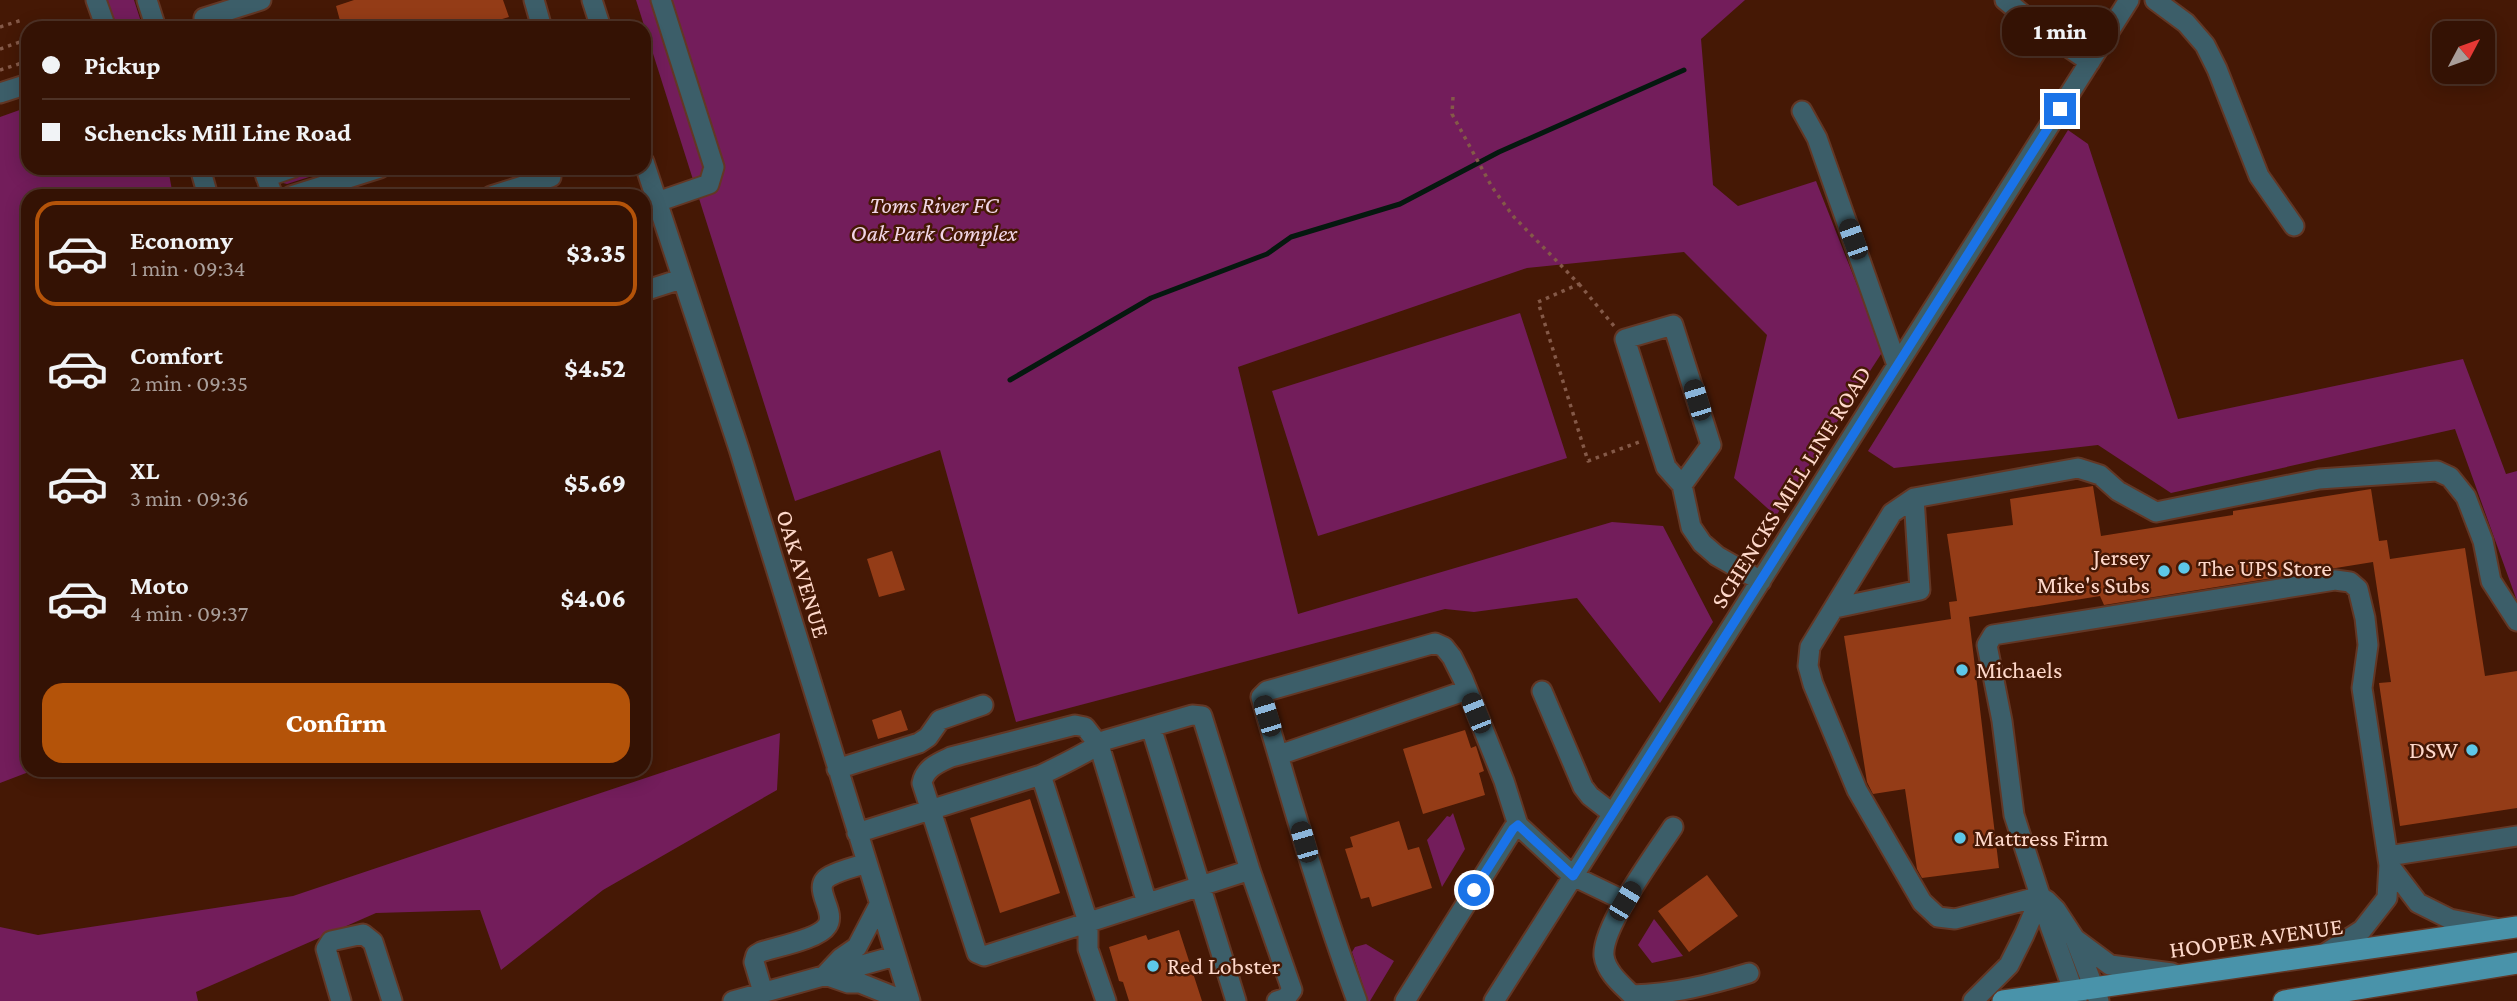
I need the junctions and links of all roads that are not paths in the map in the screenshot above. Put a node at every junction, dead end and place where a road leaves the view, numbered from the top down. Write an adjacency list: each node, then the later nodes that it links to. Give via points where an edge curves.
1 (96, 0): 10 (street)
2 (147, 0): 11 (street)
3 (261, 0): 12 (street)
4 (534, 0): 13 (street)
5 (592, 0): 14 (street)
6 (661, 0): 24 (street, via 714,167 709,184)
7 (2005, 0): 15 (street)
8 (2129, 0): 15 (street, SCHENCKS MILL LINE ROAD)
9 (2155, 0): 25 (street, via 2186,23 2205,45 2251,160)
10 (104, 21)
11 (154, 21)
12 (205, 21)
13 (540, 21)
14 (599, 21)
15 (2090, 62): 28 (street, SCHENCKS MILL LINE ROAD)
16 (21, 86): 17 (street)
17 (0, 93)
18 (1802, 111): 28 (street, via 1817,138)
19 (358, 175): 22 (street)
20 (648, 175): 24 (street, OAK AVENUE)
21 (552, 180): 23 (street)
22 (313, 189)
23 (518, 189)
24 (657, 202): 26 (street, OAK AVENUE)
25 (2294, 226)
26 (681, 279): 27 (street); 40 (street, OAK AVENUE, via 739,449)
27 (651, 289)
28 (1897, 365): 31 (street, SCHENCKS MILL LINE ROAD)
29 (1682, 485): 29 (street, via 1710,445 1673,326 1625,339 1665,467); 31 (street, via 1691,527 1702,543)
30 (1914, 498): 32 (street, via 1892,513); 32 (street, via 1920,590); 33 (street, via 2078,468 2100,475 2156,512 2319,479 2437,471 2450,477 2466,497 2483,541 2491,581)
31 (1761, 581): 43 (street, SCHENCKS MILL LINE ROAD)
32 (1835, 608): 53 (street, via 1810,647 1808,666 1813,684 1857,790 1922,902 1938,917 1955,919)
33 (2517, 621)
34 (1467, 690): 39 (street); 39 (street, via 1452,657 1435,643 1268,691 1261,696); 44 (street)
35 (1542, 691): 43 (street, via 1583,787)
36 (983, 705): 40 (street, via 940,720 919,743)
37 (1151, 727): 38 (street); 50 (street, via 1202,716); 52 (street)
38 (1099, 744): 41 (street); 42 (street, via 1085,727 1074,725 951,757 924,776); 55 (street)
39 (1279, 755): 76 (street)
40 (837, 769): 46 (street, OAK AVENUE)
41 (1041, 775): 42 (street); 57 (street)
42 (930, 810): 46 (street); 57 (street, via 978,953 984,956)
43 (1613, 814): 51 (street, SCHENCKS MILL LINE ROAD)
44 (1518, 825): 51 (street); 77 (street)
45 (1673, 827): 54 (street)
46 (857, 833): 49 (street, OAK AVENUE)
47 (2517, 836): 48 (street)
48 (2388, 861): 53 (street, via 2362,688 2368,645 2365,618 2358,589 2350,582 2335,580 1993,635 1988,640 2014,815); 58 (street, via 2418,903 2450,919); 61 (street, via 2387,898 2362,930)
49 (867, 863): 56 (street, OAK AVENUE); 66 (street, via 824,881 830,922 820,933 756,955 754,962)
50 (1250, 870): 52 (street); 75 (street, via 1292,990)
51 (1573, 876): 54 (street); 78 (street, SCHENCKS MILL LINE ROAD)
52 (1199, 886): 55 (street); 74 (street)
53 (2041, 896): 59 (street); 68 (street); 79 (street, via 2008,965)
54 (1625, 901): 67 (street, via 1607,937 1604,956 1612,975 1632,995)
55 (1147, 903): 57 (street)
56 (879, 905): 60 (street, OAK AVENUE); 65 (street, via 858,947)
57 (1088, 922): 73 (street, via 1088,949)
58 (2510, 929): 61 (main road, HOOPER AVENUE)
59 (2075, 939): 64 (street, via 2110,965); 68 (street)
60 (895, 956): 65 (street); 72 (street, OAK AVENUE)
61 (2322, 956): 64 (main road, HOOPER AVENUE)
62 (2517, 963): 81 (main road)
63 (1749, 972): 67 (street)
64 (2180, 974): 68 (main road, HOOPER AVENUE)
65 (825, 975): 66 (street); 72 (street)
66 (778, 993): 71 (street)
67 (1715, 993)
68 (2085, 995): 80 (main road, HOOPER AVENUE)
69 (341, 1001): 70 (street, via 326,949 331,941 363,934 373,942)
70 (392, 1001)
71 (733, 1001)
72 (907, 1001)
73 (1105, 1001)
74 (1236, 1001)
75 (1278, 1001)
76 (1357, 1001)
77 (1405, 1001)
78 (1494, 1001)
79 (1973, 1001)
80 (2003, 1001)
81 (2284, 1001)

